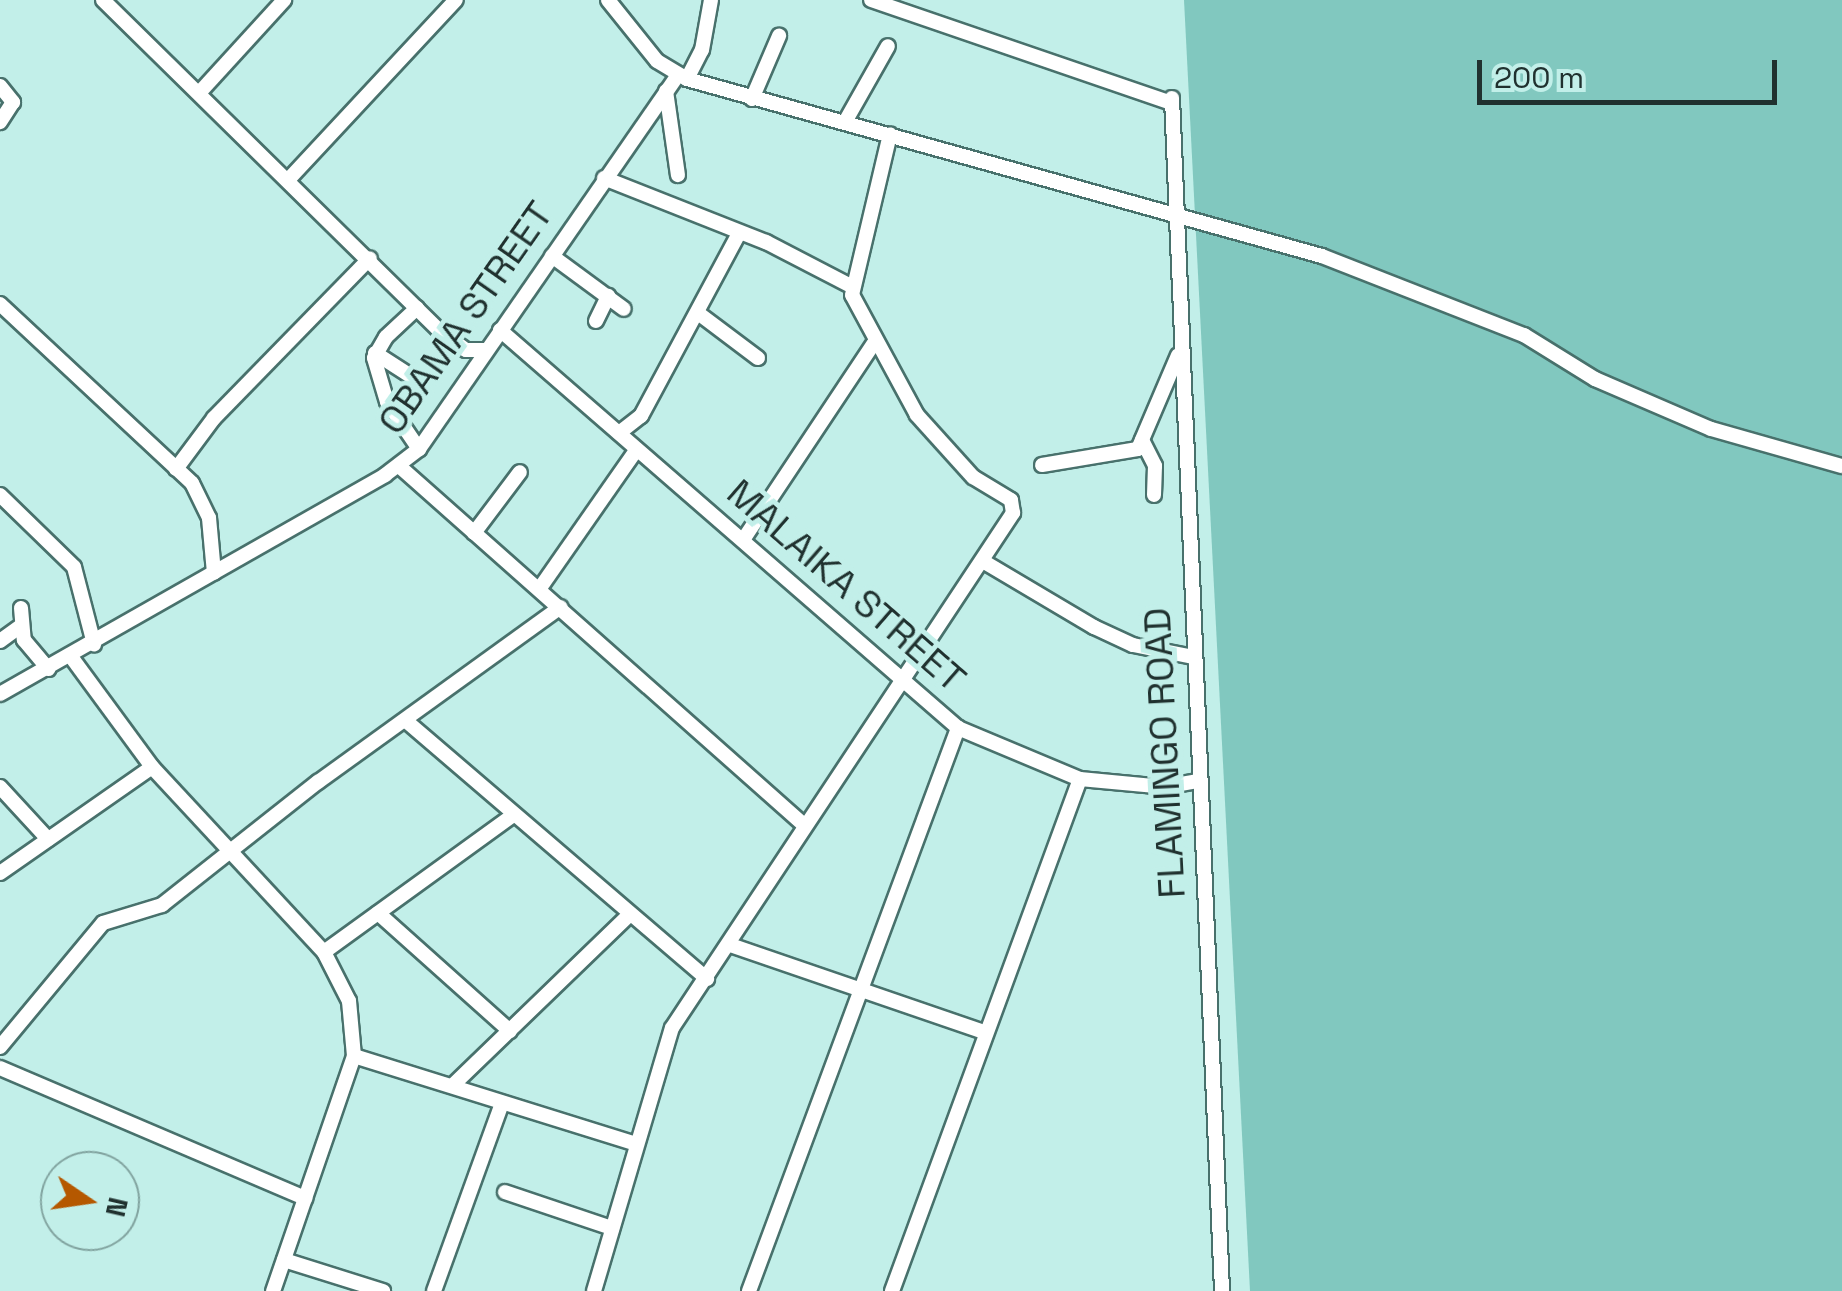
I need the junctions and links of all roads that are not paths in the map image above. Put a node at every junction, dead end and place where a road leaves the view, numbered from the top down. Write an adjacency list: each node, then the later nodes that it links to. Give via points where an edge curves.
1 (103, 0): 12 (street)
2 (284, 0): 12 (street)
3 (456, 0): 19 (street)
4 (608, 0): 9 (street, via 632,35)
5 (710, 0): 9 (street, OBAMA STREET, via 702,50)
6 (878, 1): 20 (street, FLAMINGO ROAD, via 1172,100)
7 (779, 36): 13 (street)
8 (888, 46): 15 (street)
9 (682, 78): 11 (street, OBAMA STREET); 13 (street)
10 (0, 86): 14 (street, via 13,102)
11 (666, 90): 17 (street, via 674,109); 18 (street, OBAMA STREET)
12 (200, 92): 19 (street)
13 (752, 99): 15 (street)
14 (0, 122)
15 (844, 122): 16 (street)
16 (890, 134): 20 (street); 24 (street)
17 (678, 175)
18 (604, 178): 21 (street); 22 (street, OBAMA STREET)
19 (288, 180): 23 (street)
20 (1174, 212): 36 (street, FLAMINGO ROAD); 47 (street, via 1322,256 1461,308 1711,429)
21 (739, 233): 24 (street); 29 (street)
22 (552, 256): 25 (street); 31 (street, OBAMA STREET)
23 (370, 258): 27 (street); 48 (street, via 214,418)
24 (851, 286): 32 (street)
25 (608, 296): 28 (street); 30 (street)
26 (0, 304): 48 (street)
27 (417, 308): 33 (street); 35 (street)
28 (624, 308)
29 (698, 313): 37 (street); 40 (street)
30 (596, 321)
31 (500, 330): 34 (street, OBAMA STREET); 41 (street, MALAIKA STREET)
32 (873, 344): 53 (street); 54 (street, via 948,452 1011,500 1013,512)
33 (466, 350): 34 (street); 38 (street)
34 (486, 350): 38 (street, OBAMA STREET)
35 (374, 353): 39 (street); 44 (street, via 387,402)
36 (1178, 354): 42 (street); 62 (street, FLAMINGO ROAD)
37 (758, 358)
38 (474, 370): 44 (street, OBAMA STREET)
39 (420, 382)
40 (634, 426): 41 (street); 43 (street)
41 (619, 433): 43 (street, MALAIKA STREET)
42 (1142, 440): 45 (street, via 1130,454 1086,454); 51 (street, via 1155,466)
43 (635, 447): 53 (street, MALAIKA STREET); 56 (street)
44 (419, 449): 46 (street, OBAMA STREET)
45 (1042, 465)
46 (399, 466): 52 (street); 55 (street, OBAMA STREET)
47 (1842, 466)
48 (176, 469): 55 (street, via 202,498)
49 (520, 472): 52 (street)
50 (0, 495): 61 (street, via 74,567)
51 (1154, 495)
52 (474, 533): 56 (street)
53 (745, 537): 65 (street, MALAIKA STREET)
54 (986, 562): 62 (street, via 1094,627); 65 (street)
55 (214, 572): 61 (street, OBAMA STREET)
56 (540, 588): 57 (street)
57 (561, 607): 67 (street); 74 (street)
58 (20, 608): 59 (street)
59 (22, 625): 60 (street); 64 (street, via 28,648)
60 (0, 641)
61 (94, 644): 63 (street, OBAMA STREET)
62 (1193, 657): 71 (street, FLAMINGO ROAD)
63 (72, 658): 64 (street, OBAMA STREET); 69 (street)
64 (48, 669): 66 (street, OBAMA STREET)
65 (903, 682): 68 (street, MALAIKA STREET); 74 (street)
66 (0, 694)
67 (406, 720): 73 (street); 76 (street)
68 (958, 728): 70 (street, MALAIKA STREET); 83 (street)
69 (152, 767): 75 (street); 76 (street)
70 (1080, 779): 71 (street, MALAIKA STREET, via 1164,787); 85 (street)
71 (1198, 781): 102 (street, FLAMINGO ROAD)
72 (0, 786): 75 (street)
73 (513, 815): 78 (street); 79 (street)
74 (803, 824): 80 (street)
75 (48, 840): 77 (street)
76 (229, 851): 81 (street); 86 (street, via 162,905 102,924)
77 (0, 873)
78 (378, 913): 81 (street); 84 (street)
79 (628, 915): 82 (street); 84 (street)
80 (730, 945): 82 (street); 83 (street)
81 (324, 952): 87 (street, via 350,1001)
82 (707, 979): 91 (street, via 672,1028)
83 (861, 988): 85 (street); 100 (street)
84 (510, 1030): 89 (street)
85 (984, 1032): 101 (street)
86 (0, 1047)
87 (354, 1056): 89 (street); 93 (street)
88 (0, 1068): 93 (street)
89 (452, 1086): 90 (street)
90 (502, 1104): 91 (street); 98 (street)
91 (633, 1143): 94 (street)
92 (505, 1192): 94 (street)
93 (305, 1198): 95 (street)
94 (612, 1228): 99 (street)
95 (284, 1260): 96 (street); 97 (street)
96 (273, 1291)
97 (383, 1291)
98 (434, 1291)
99 (594, 1291)
100 (749, 1291)
101 (892, 1291)
102 (1222, 1291)

